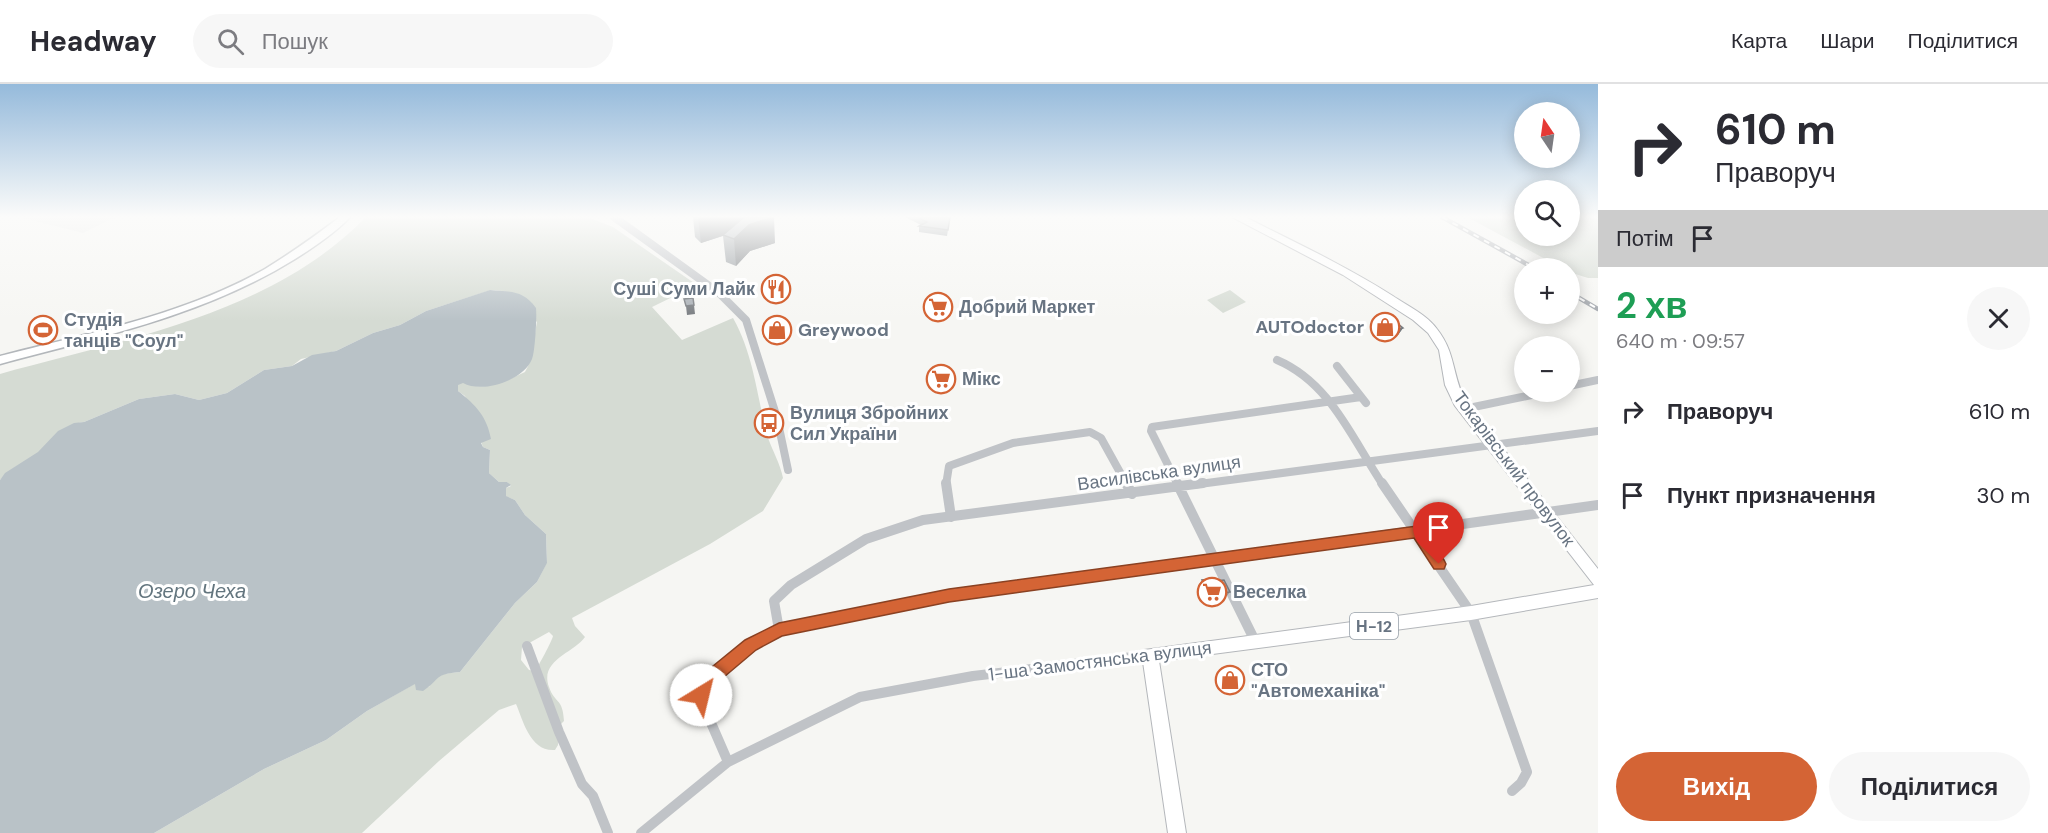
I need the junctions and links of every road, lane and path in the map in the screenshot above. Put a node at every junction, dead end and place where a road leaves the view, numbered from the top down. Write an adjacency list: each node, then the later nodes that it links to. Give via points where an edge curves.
1 (302, 252): 4 (street, via 203,303)
2 (663, 252): 15 (street, via 720,293 746,320 777,418)
3 (1305, 252): 11 (main road, Токарівський провулок, via 1323,269 1381,302 1395,302 1440,339 1451,385)
4 (0, 360)
5 (1277, 360): 10 (street, via 1296,368)
6 (1337, 366): 10 (street, via 1363,400)
7 (1598, 380): 8 (street)
8 (1580, 384)
9 (1514, 399): 11 (street)
10 (1331, 400): 14 (street); 16 (street, via 1155,425 1150,431)
11 (1464, 409): 13 (main road, Токарівський провулок)
12 (1598, 431): 13 (street, Василівська вулиця)
13 (1491, 446): 14 (street, Василівська вулиця); 19 (main road, Токарівський провулок)
14 (1367, 461): 16 (street, Василівська вулиця); 21 (street)
15 (788, 470)
16 (1178, 488): 17 (street, Василівська вулиця); 22 (street)
17 (1132, 494): 20 (street, Василівська вулиця); 20 (street, via 1101,438 1090,432 1013,443 950,466 946,485)
18 (1598, 505): 19 (street)
19 (1545, 513): 21 (street); 23 (main road, Токарівський провулок)
20 (951, 517): 26 (street, Василівська вулиця, via 923,520 866,539 791,585 774,601)
21 (1417, 532): 22 (street); 25 (street)
22 (1214, 559): 26 (street, via 949,596); 27 (street)
23 (1598, 580)
24 (1598, 591): 25 (main road, 1-ша Замостянська вулиця / Н-12)
25 (1471, 613): 27 (main road, 1-ша Замостянська вулиця / Н-12); 31 (street, via 1527,772)
26 (779, 630): 30 (street, via 750,645 704,685 702,702)
27 (1256, 643): 29 (main road, 1-ша Замостянська вулиця / Н-12)
28 (527, 646): 32 (street, via 582,784 593,796)
29 (1150, 655): 30 (street, 1-ша Замостянська вулиця, via 973,676 860,697); 34 (main road)
30 (728, 762): 33 (street, 1-ша Замостянська вулиця)
31 (1512, 791)
32 (608, 833)
33 (641, 833)
34 (1177, 833)

